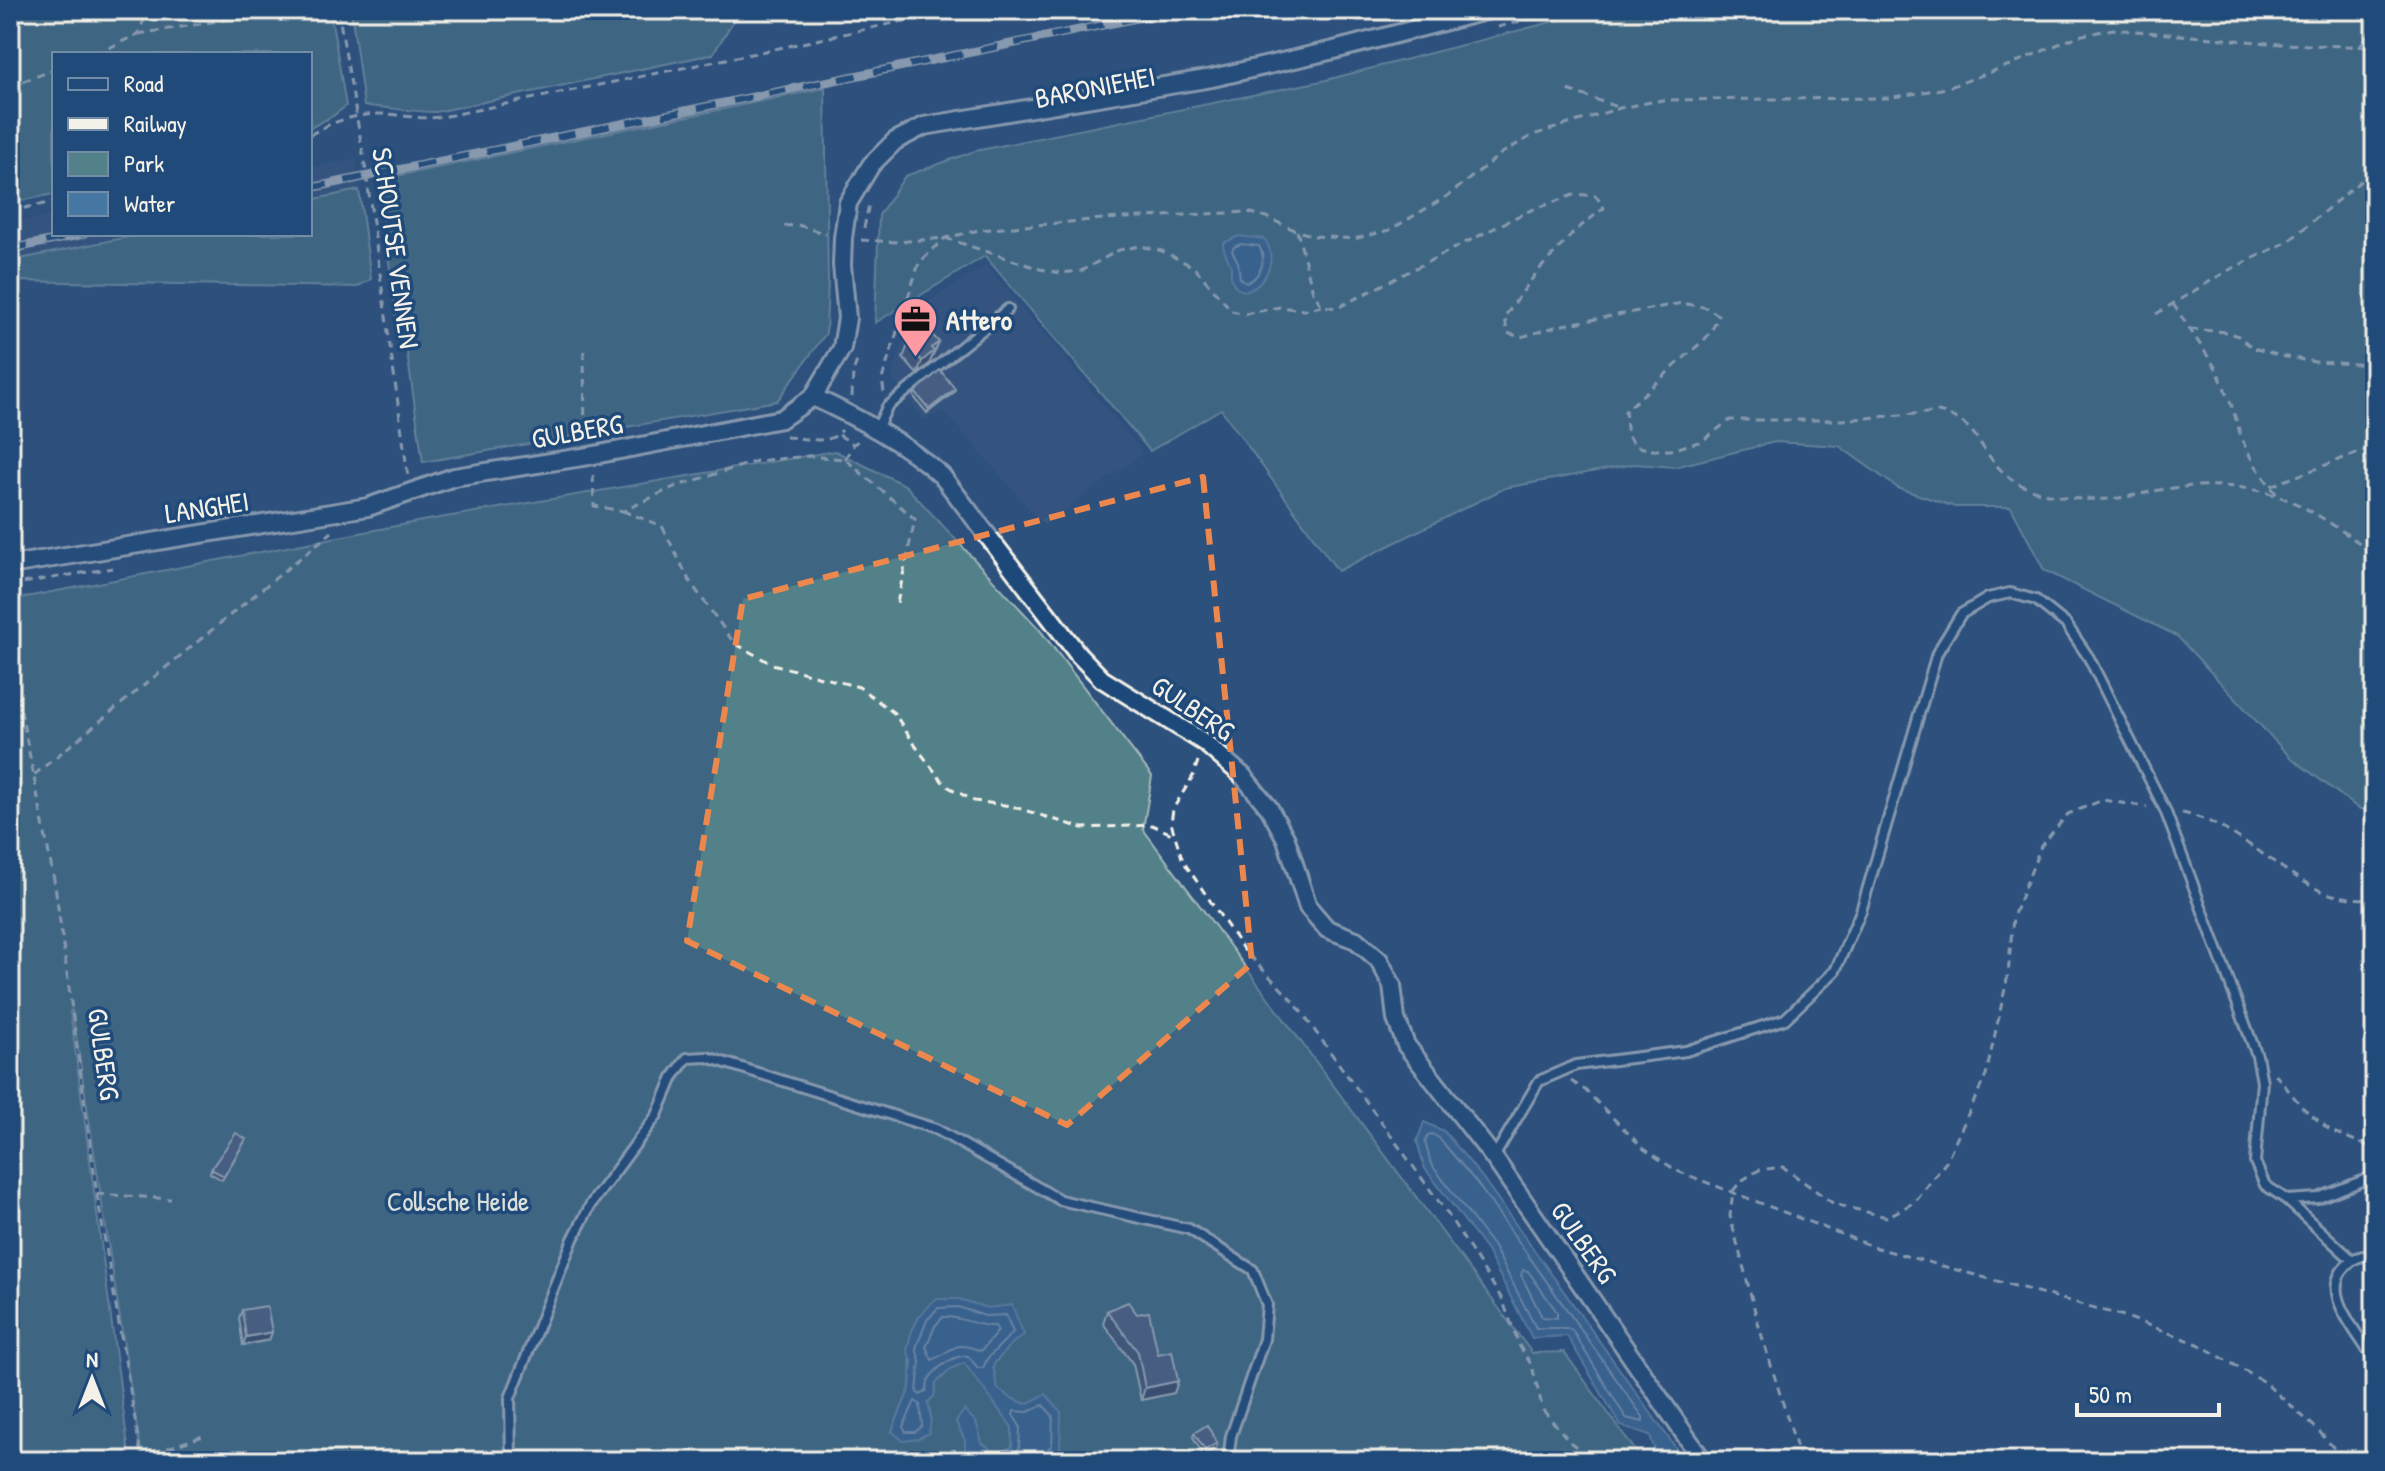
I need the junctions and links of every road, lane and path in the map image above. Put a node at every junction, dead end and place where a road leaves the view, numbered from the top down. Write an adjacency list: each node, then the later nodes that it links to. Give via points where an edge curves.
1 (148, 10): 9 (path)
2 (252, 10): 9 (path, via 230,19)
3 (338, 10): 17 (path, SCHOUTSE VENNEN)
4 (954, 10): 17 (path, via 442,117)
5 (1489, 10): 25 (street, BARONIEHEI, via 1212,78 924,126 895,141 871,165 848,203)
6 (1564, 10): 8 (path)
7 (2375, 24): 10 (path)
8 (1497, 27)
9 (138, 34): 12 (path)
10 (2360, 46): 11 (path); 16 (path, via 2113,29 2078,36 1947,88 1888,98 1662,100)
11 (2375, 47)
12 (100, 52)
13 (52, 71): 14 (path)
14 (10, 86)
15 (1568, 90): 16 (path)
16 (1620, 108): 24 (path, via 1533,135 1390,230 1354,239)
17 (357, 116): 18 (path); 46 (path, SCHOUTSE VENNEN)
18 (312, 134)
19 (2375, 169): 28 (path, via 2289,241)
20 (874, 196): 27 (path)
21 (52, 202): 22 (path)
22 (10, 211)
23 (784, 226): 25 (path)
24 (1297, 231): 26 (path, via 1248,212 1102,219); 29 (path, via 1313,292)
25 (843, 238): 27 (path); 36 (street, BARONIEHEI, via 847,318 842,348)
26 (945, 238): 27 (path); 29 (path, via 1061,273 1081,271 1119,250 1140,246 1194,267 1232,311); 37 (path, via 919,263 882,379)
27 (861, 240)
28 (2173, 304): 31 (path); 32 (path)
29 (1322, 306): 47 (path, via 1353,302 1526,212 1576,194 1596,196 1604,208 1537,272 1505,316 1507,333 1521,337 1682,303 1718,315 1706,338 1625,411 1635,446 1671,450 1702,441 1730,420 1842,420 1938,412 1964,422 2002,472 2036,491 2117,498 2205,487)
30 (1008, 309): 37 (lane)
31 (2156, 314)
32 (2190, 329): 35 (path, via 2226,332 2281,356); 45 (path, via 2217,370 2242,440)
33 (584, 351): 43 (path)
34 (859, 355): 38 (path)
35 (2375, 365)
36 (813, 397): 38 (street, GULBERG); 43 (street, GULBERG, via 781,419)
37 (887, 407): 39 (lane)
38 (851, 415): 39 (street, GULBERG)
39 (876, 430): 41 (path); 54 (street, GULBERG, via 942,476 1102,679)
40 (839, 435): 41 (path)
41 (854, 444): 44 (path)
42 (2375, 446): 45 (path)
43 (589, 456): 46 (street, GULBERG, via 454,477); 48 (path, via 594,506)
44 (845, 459): 48 (path, via 757,461 674,487); 52 (path, via 915,519)
45 (2271, 486): 47 (path)
46 (410, 491): 51 (street, LANGHEI, via 368,507)
47 (2277, 495): 50 (path)
48 (623, 511): 57 (path, via 662,526 689,580 734,643 772,664 859,687 894,713 945,785 974,801 1011,806 1082,828 1152,825)
49 (332, 532): 55 (path)
50 (2375, 553)
51 (10, 565)
52 (896, 608)
53 (10, 655): 55 (path, GULBERG)
54 (1205, 743): 57 (path, via 1173,809); 62 (street, GULBERG, via 1269,808 1286,839 1308,907 1327,929 1356,940 1379,960 1392,985 1406,1045)
55 (34, 775): 65 (path, GULBERG, via 55,885)
56 (2165, 810): 58 (path, via 2198,816 2320,891); 59 (lane); 60 (lane, via 2089,658 2066,624 2036,600 2010,593 1988,598 1961,614 1937,653 1861,911 1835,971 1785,1019 1686,1051 1576,1065); 64 (path, via 2103,800 2068,814 2041,846 2013,917 2008,975 1986,1075 1946,1162 1915,1202 1887,1217 1834,1204 1783,1167 1759,1170)
57 (1174, 835): 75 (path, via 1183,861 1243,949 1294,1002 1447,1213 1502,1299 1532,1366 1543,1410)
58 (2375, 899)
59 (2257, 1056): 61 (path, via 2331,1131); 67 (lane, via 2262,1082 2255,1162 2265,1185)
60 (1558, 1073): 62 (lane, via 1539,1081); 64 (path, via 1585,1090 1644,1149 1677,1171)
61 (2375, 1149)
62 (1494, 1158): 76 (street, GULBERG)
63 (2375, 1176): 67 (lane, via 2318,1198)
64 (1733, 1191): 77 (path, via 1730,1216); 78 (path, via 1877,1248 2124,1316 2198,1344 2264,1382)
65 (97, 1194): 66 (path); 72 (path, GULBERG)
66 (171, 1199)
67 (2287, 1200): 69 (lane)
68 (2375, 1256): 69 (lane)
69 (2352, 1260): 70 (lane, via 2340,1272 2337,1301)
70 (2375, 1363)
71 (206, 1435): 72 (path)
72 (141, 1459)
73 (511, 1461): 74 (lane, via 510,1398 573,1239 591,1204 657,1115 673,1077 687,1058 707,1057 936,1129 1060,1200 1189,1229 1253,1270 1267,1305 1264,1339 1231,1436)
74 (1228, 1461)
75 (1595, 1461)
76 (1703, 1461)
77 (1801, 1461)
78 (2345, 1461)

